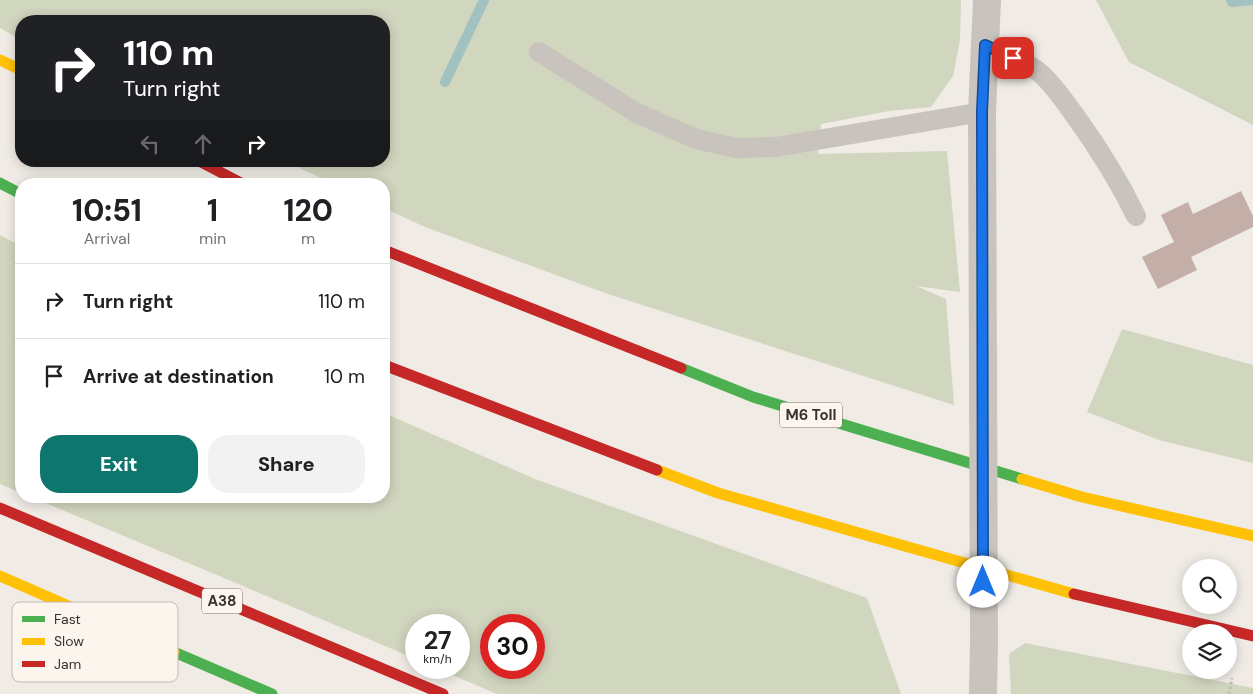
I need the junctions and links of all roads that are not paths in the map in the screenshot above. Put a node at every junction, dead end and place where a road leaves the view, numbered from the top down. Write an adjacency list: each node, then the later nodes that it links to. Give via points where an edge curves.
1 (987, 0): 2 (street)
2 (985, 45): 6 (street); 11 (lane, via 1027,64 1055,89 1096,146)
3 (539, 52): 6 (lane, via 637,113 696,139 736,148 776,147)
4 (0, 60): 5 (highway)
5 (15, 67)
6 (982, 112): 22 (street, bridge)
7 (211, 167): 8 (highway)
8 (232, 178)
9 (0, 183): 10 (highway)
10 (15, 191)
11 (1136, 216)
12 (390, 252): 15 (highway, M6 Toll, via 752,397 1082,497)
13 (390, 367): 18 (highway, via 718,493 1061,591)
14 (0, 508): 21 (highway, A38)
15 (1253, 536)
16 (0, 576): 17 (highway)
17 (60, 602)
18 (1253, 636)
19 (178, 653): 20 (highway)
20 (272, 694)
21 (443, 694)
22 (983, 694)

